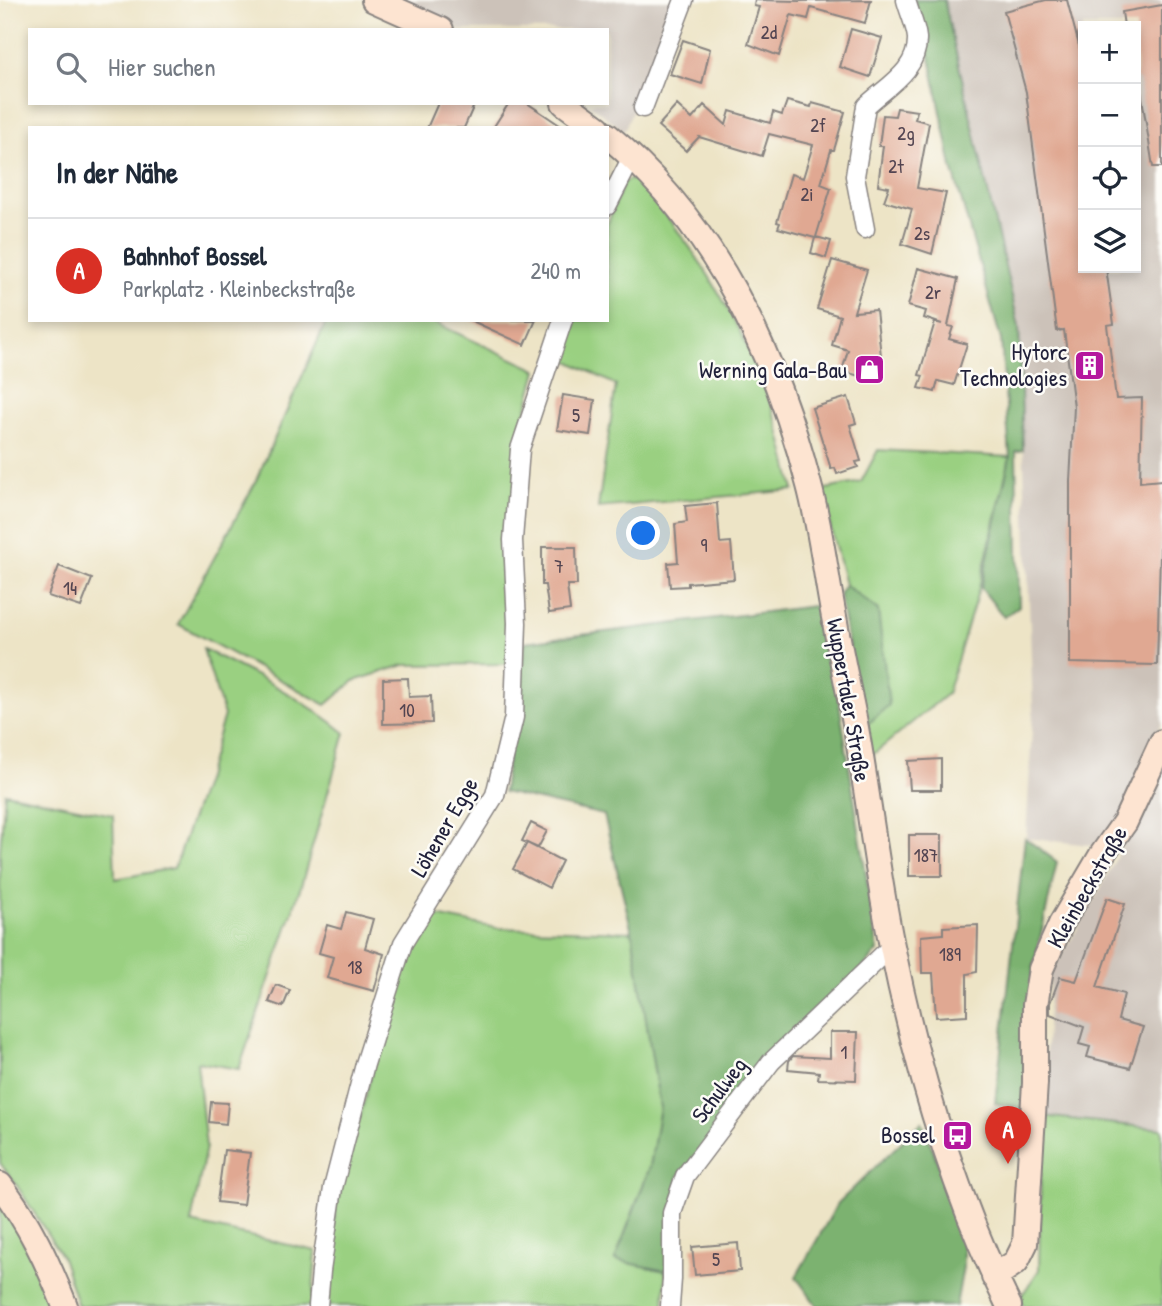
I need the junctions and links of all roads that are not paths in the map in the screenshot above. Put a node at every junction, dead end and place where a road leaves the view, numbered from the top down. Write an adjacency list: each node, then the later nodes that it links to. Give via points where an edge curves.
1 (373, 0): 4 (main road)
2 (684, 0): 6 (street)
3 (906, 0): 11 (street, via 917,37 915,55 909,69 866,106 855,176)
4 (436, 28)
5 (567, 105): 7 (main road)
6 (643, 108)
7 (595, 126)
8 (609, 137): 9 (main road, Wuppertaler Straße)
9 (632, 157): 10 (street); 14 (main road, Wuppertaler Straße, via 705,244 742,304 784,401 810,488)
10 (609, 202)
11 (865, 229)
12 (562, 322): 18 (street, Löhener Egge, via 520,449 513,540 517,623 514,717 495,795 402,943 333,1188)
13 (1162, 742): 16 (main road, Kleinbeckstraße, via 1125,822 1068,913 1041,969 1035,1004 1025,1244 1016,1262)
14 (892, 946): 16 (main road, Wuppertaler Straße, via 914,1043 948,1158); 19 (street, Schulweg, via 771,1062 685,1176 672,1213)
15 (0, 1185): 17 (main road, via 49,1264)
16 (994, 1276): 20 (main road, Wuppertaler Straße)
17 (65, 1306)
18 (318, 1306)
19 (670, 1306)
20 (1009, 1306)

